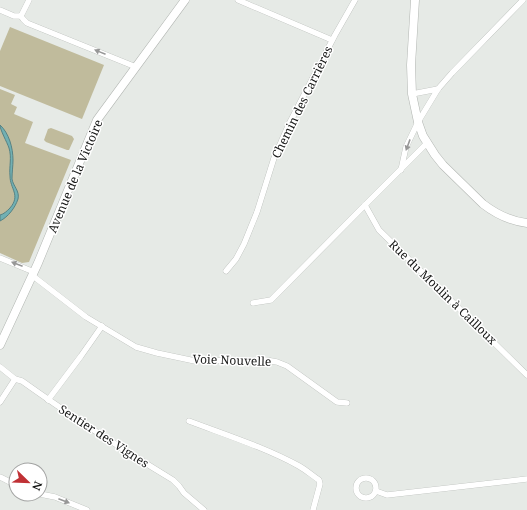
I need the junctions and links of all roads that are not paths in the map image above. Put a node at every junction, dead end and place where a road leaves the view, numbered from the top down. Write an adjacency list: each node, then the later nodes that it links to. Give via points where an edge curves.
1 (30, 0): 8 (street)
2 (185, 0): 10 (street, Avenue de la Victoire)
3 (238, 0): 9 (street)
4 (355, 0): 9 (street, Chemin des Carrières)
5 (415, 0): 12 (street)
6 (523, 0): 11 (street)
7 (0, 10): 8 (street, via 14,16)
8 (22, 16): 10 (street, one-way to 8, via 27,23)
9 (332, 40): 19 (street, Chemin des Carrières, via 274,158 244,244)
10 (136, 67): 20 (street, Avenue de la Victoire, via 97,120)
11 (438, 88): 12 (street); 13 (street)
12 (412, 94): 13 (street)
13 (418, 122): 14 (street); 15 (street, one-way to 15, via 406,147)
14 (427, 143): 15 (street); 17 (street, via 443,165 486,206 497,214)
15 (401, 170): 16 (street)
16 (365, 205): 21 (street, via 272,300); 25 (street, Rue du Moulin à Cailloux, via 380,230)
17 (527, 223)
18 (0, 258): 20 (street, Voie Nouvelle, one-way to 18)
19 (226, 271)
20 (34, 274): 22 (street, Voie Nouvelle, via 86,317); 23 (street, Avenue de la Victoire)
21 (253, 303)
22 (102, 326): 27 (street); 29 (street, Voie Nouvelle, via 136,347 176,357 195,360 277,362 292,369 337,402)
23 (0, 345)
24 (0, 367): 26 (street, Sentier des Vignes)
25 (527, 375)
26 (15, 379): 27 (street, Sentier des Vignes, via 22,381); 28 (street)
27 (48, 400): 35 (street, Sentier des Vignes, via 173,480)
28 (0, 402)
29 (347, 403)
30 (189, 421): 36 (street, via 250,444 300,467 320,482)
31 (527, 480): 32 (street, via 387,495)
32 (376, 491)
33 (48, 496): 34 (street, one-way to 34)
34 (87, 510)
35 (204, 510)
36 (313, 510)

